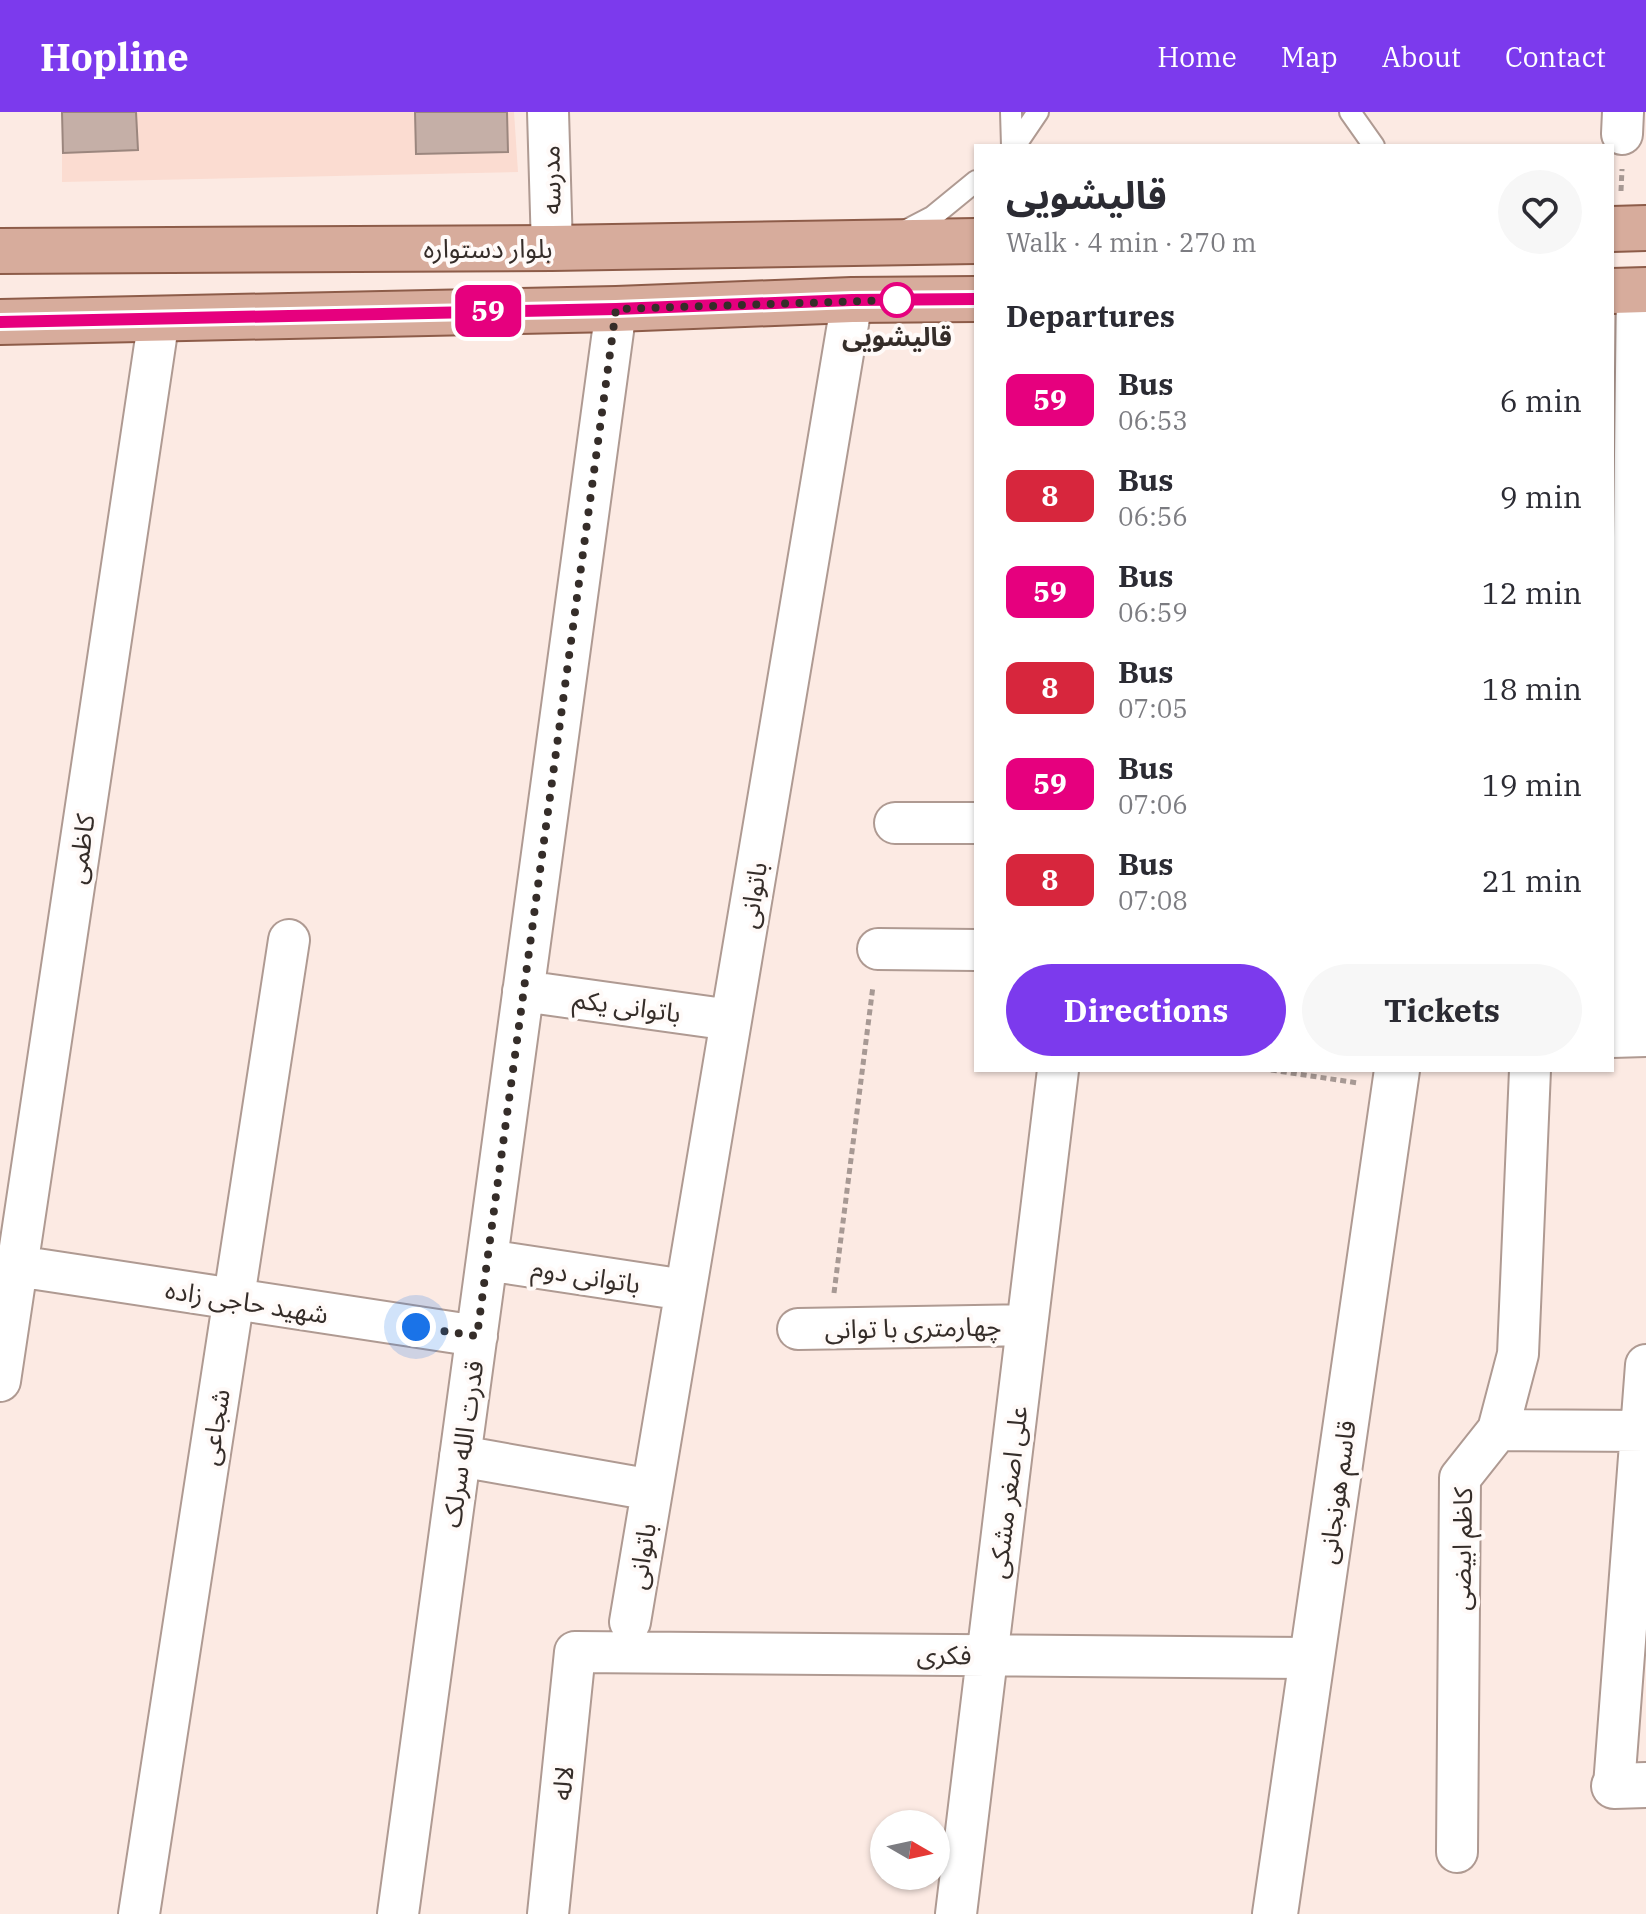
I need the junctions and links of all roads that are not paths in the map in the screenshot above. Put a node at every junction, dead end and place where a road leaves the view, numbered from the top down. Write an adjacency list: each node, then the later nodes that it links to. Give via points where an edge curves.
1 (548, 112): 11 (street, مدرسه)
2 (1011, 112): 5 (lane)
3 (1038, 112): 6 (lane)
4 (1350, 112): 7 (lane)
5 (1013, 144)
6 (1014, 144)
7 (1373, 144)
8 (974, 183): 10 (lane, via 932,217)
9 (974, 241): 10 (main road, بلوار دستواره)
10 (885, 242): 11 (main road, بلوار دستواره)
11 (552, 248): 12 (main road, بلوار دستواره)
12 (0, 251)
13 (1632, 290): 19 (street)
14 (974, 299): 15 (main road)
15 (852, 300): 16 (main road); 26 (street, باتوانی)
16 (616, 309): 17 (main road); 25 (street, قدرت الله سرلک)
17 (159, 318): 18 (main road); 31 (street, کاظمی)
18 (0, 322)
19 (1641, 417): 27 (street)
20 (895, 823): 21 (street)
21 (974, 823)
22 (289, 940): 35 (street, شجاعی)
23 (878, 949): 24 (street)
24 (974, 950)
25 (523, 991): 26 (street, باتوانی یکم); 32 (street, قدرت الله سرلک)
26 (731, 1020): 34 (street, باتوانی)
27 (1629, 1034)
28 (1058, 1072): 36 (street, علی اصغر مشکی)
29 (1530, 1072): 41 (street, کاظم ابیضی, via 1518,1354)
30 (1396, 1079): 48 (street, قاسم هونجانی)
31 (12, 1214): 33 (street, کاظمی)
32 (487, 1260): 34 (street, باتوانی دوم); 38 (street, قدرت الله سرلک)
33 (17, 1266): 35 (street, شهید حاجی زاده); 40 (street, کاظمی)
34 (685, 1290): 44 (street, باتوانی)
35 (234, 1299): 38 (street, شهید حاجی زاده); 51 (street, شجاعی)
36 (1027, 1325): 37 (street, چهارمتری با توانی); 47 (street, علی اصغر مشکی)
37 (814, 1328)
38 (477, 1336): 43 (street, قدرت الله سرلک)
39 (1646, 1365): 42 (street)
40 (0, 1381)
41 (1498, 1430): 42 (street); 50 (street, کاظم ابیضی, via 1460,1478)
42 (1644, 1431): 49 (street)
43 (460, 1456): 44 (street, باتوانی); 52 (street, قدرت الله سرلک)
44 (652, 1490): 45 (street, باتوانی)
45 (630, 1622)
46 (575, 1652): 47 (street, فکری); 53 (street, لاله)
47 (987, 1655): 48 (street, فکری); 54 (street, علی اصغر مشکی)
48 (1312, 1658): 55 (street, قاسم هونجانی)
49 (1630, 1786)
50 (1457, 1852)
51 (139, 1914)
52 (398, 1914)
53 (548, 1914)
54 (956, 1914)
55 (1275, 1914)

